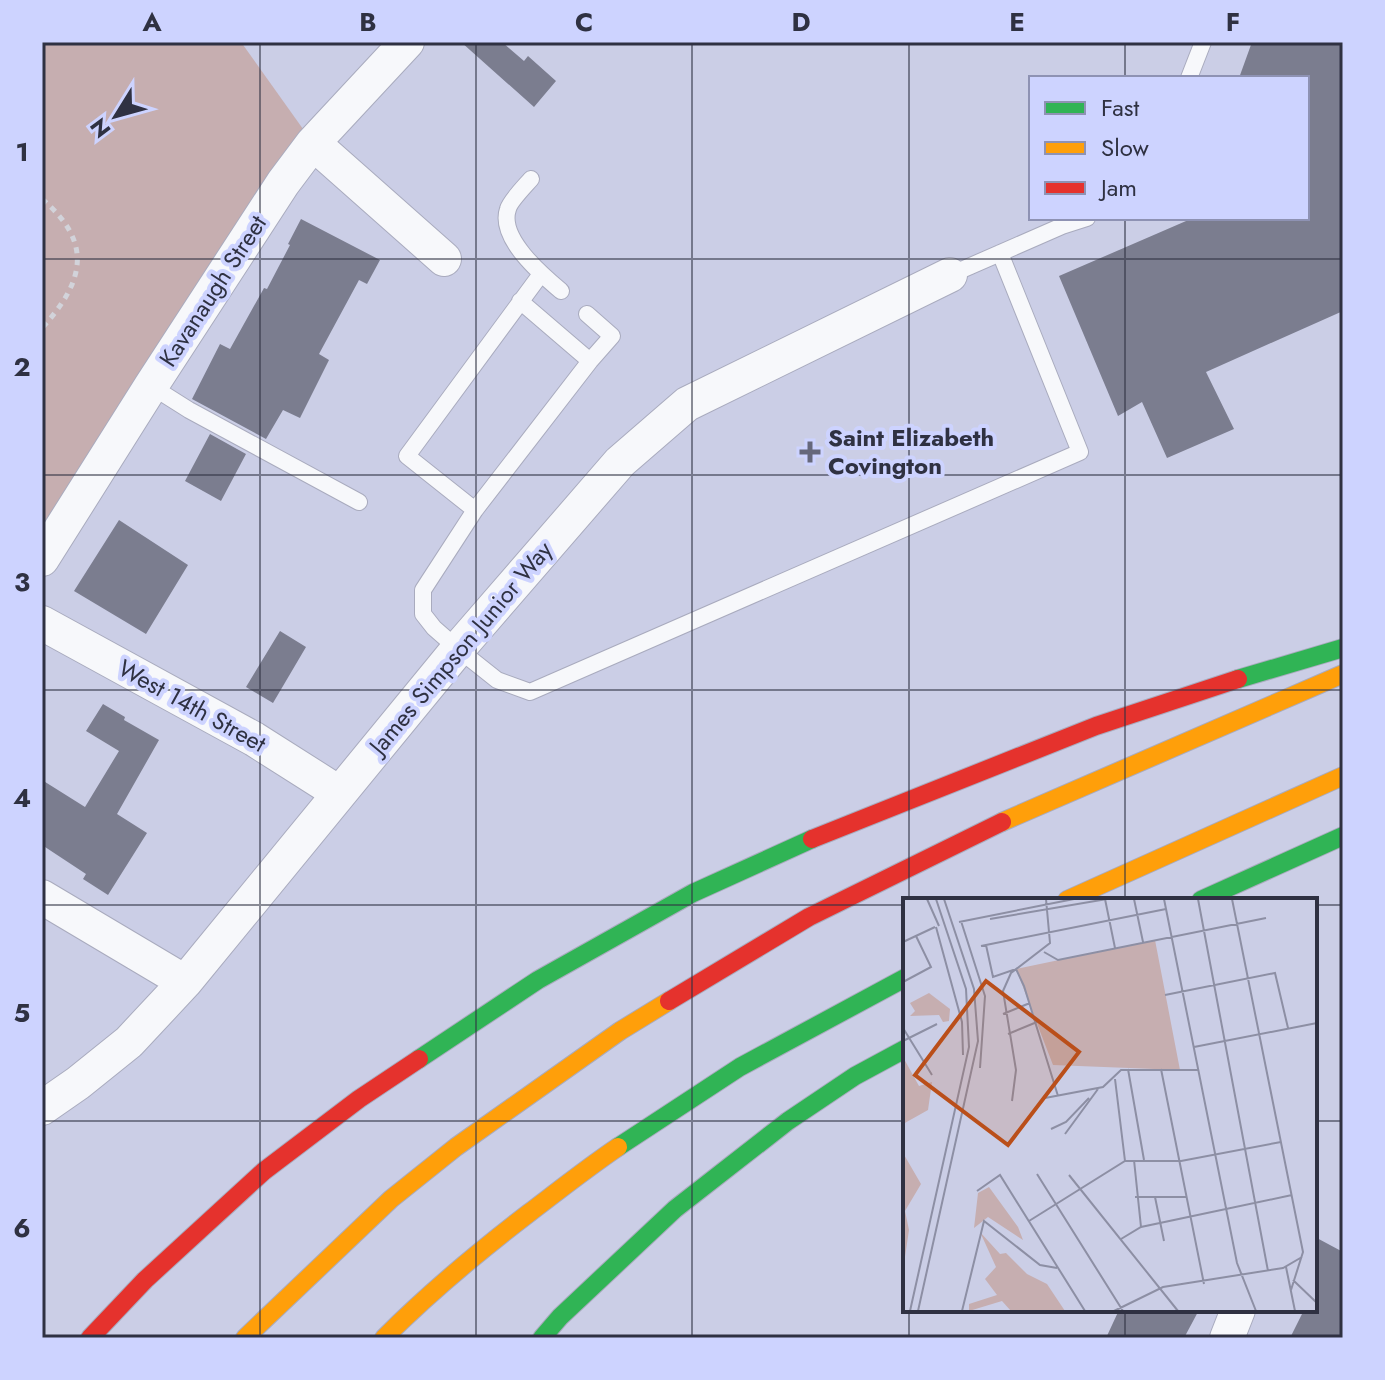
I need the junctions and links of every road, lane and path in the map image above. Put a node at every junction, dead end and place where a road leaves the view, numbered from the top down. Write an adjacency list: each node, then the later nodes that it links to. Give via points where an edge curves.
1 (407, 42): 4 (street, Kavanaugh Street)
2 (1203, 42): 3 (lane)
3 (1190, 76)
4 (313, 143): 9 (street); 17 (street, Kavanaugh Street)
5 (531, 179): 10 (lane, via 508,209 508,229)
6 (42, 199): 15 (path, via 71,232 78,271 69,294)
7 (1081, 220): 8 (lane)
8 (1000, 253): 11 (lane); 23 (lane, via 1080,452 530,692 497,680)
9 (444, 259)
10 (541, 274): 12 (lane); 13 (lane)
11 (950, 275): 23 (street, James Simpson Junior Way, via 687,404 620,462)
12 (561, 291)
13 (520, 301): 16 (lane); 19 (lane, via 407,456)
14 (587, 314): 16 (lane, via 612,336)
15 (42, 328)
16 (590, 361): 19 (lane)
17 (151, 386): 18 (lane); 20 (street, Kavanaugh Street)
18 (359, 502)
19 (475, 510): 23 (lane, via 423,590 423,614)
20 (42, 559)
21 (42, 623): 26 (street, West 14th Street, via 254,739)
22 (1343, 648): 36 (highway, via 1096,726 830,831 693,893 538,980 359,1099 264,1171)
23 (458, 649): 26 (street, James Simpson Junior Way)
24 (1343, 674): 37 (highway, via 983,830 809,917 620,1031 391,1199)
25 (1343, 776): 29 (highway)
26 (339, 793): 32 (street, James Simpson Junior Way)
27 (1343, 836): 30 (highway)
28 (42, 897): 32 (street)
29 (1071, 898)
30 (1205, 898)
31 (903, 979): 38 (highway, via 740,1067 592,1164 497,1238)
32 (185, 982): 34 (street, James Simpson Junior Way, via 129,1042)
33 (903, 1050): 39 (highway, via 788,1121 675,1209)
34 (42, 1108)
35 (1237, 1312): 40 (street)
36 (90, 1338)
37 (245, 1338)
38 (384, 1338)
39 (542, 1338)
40 (1227, 1338)

